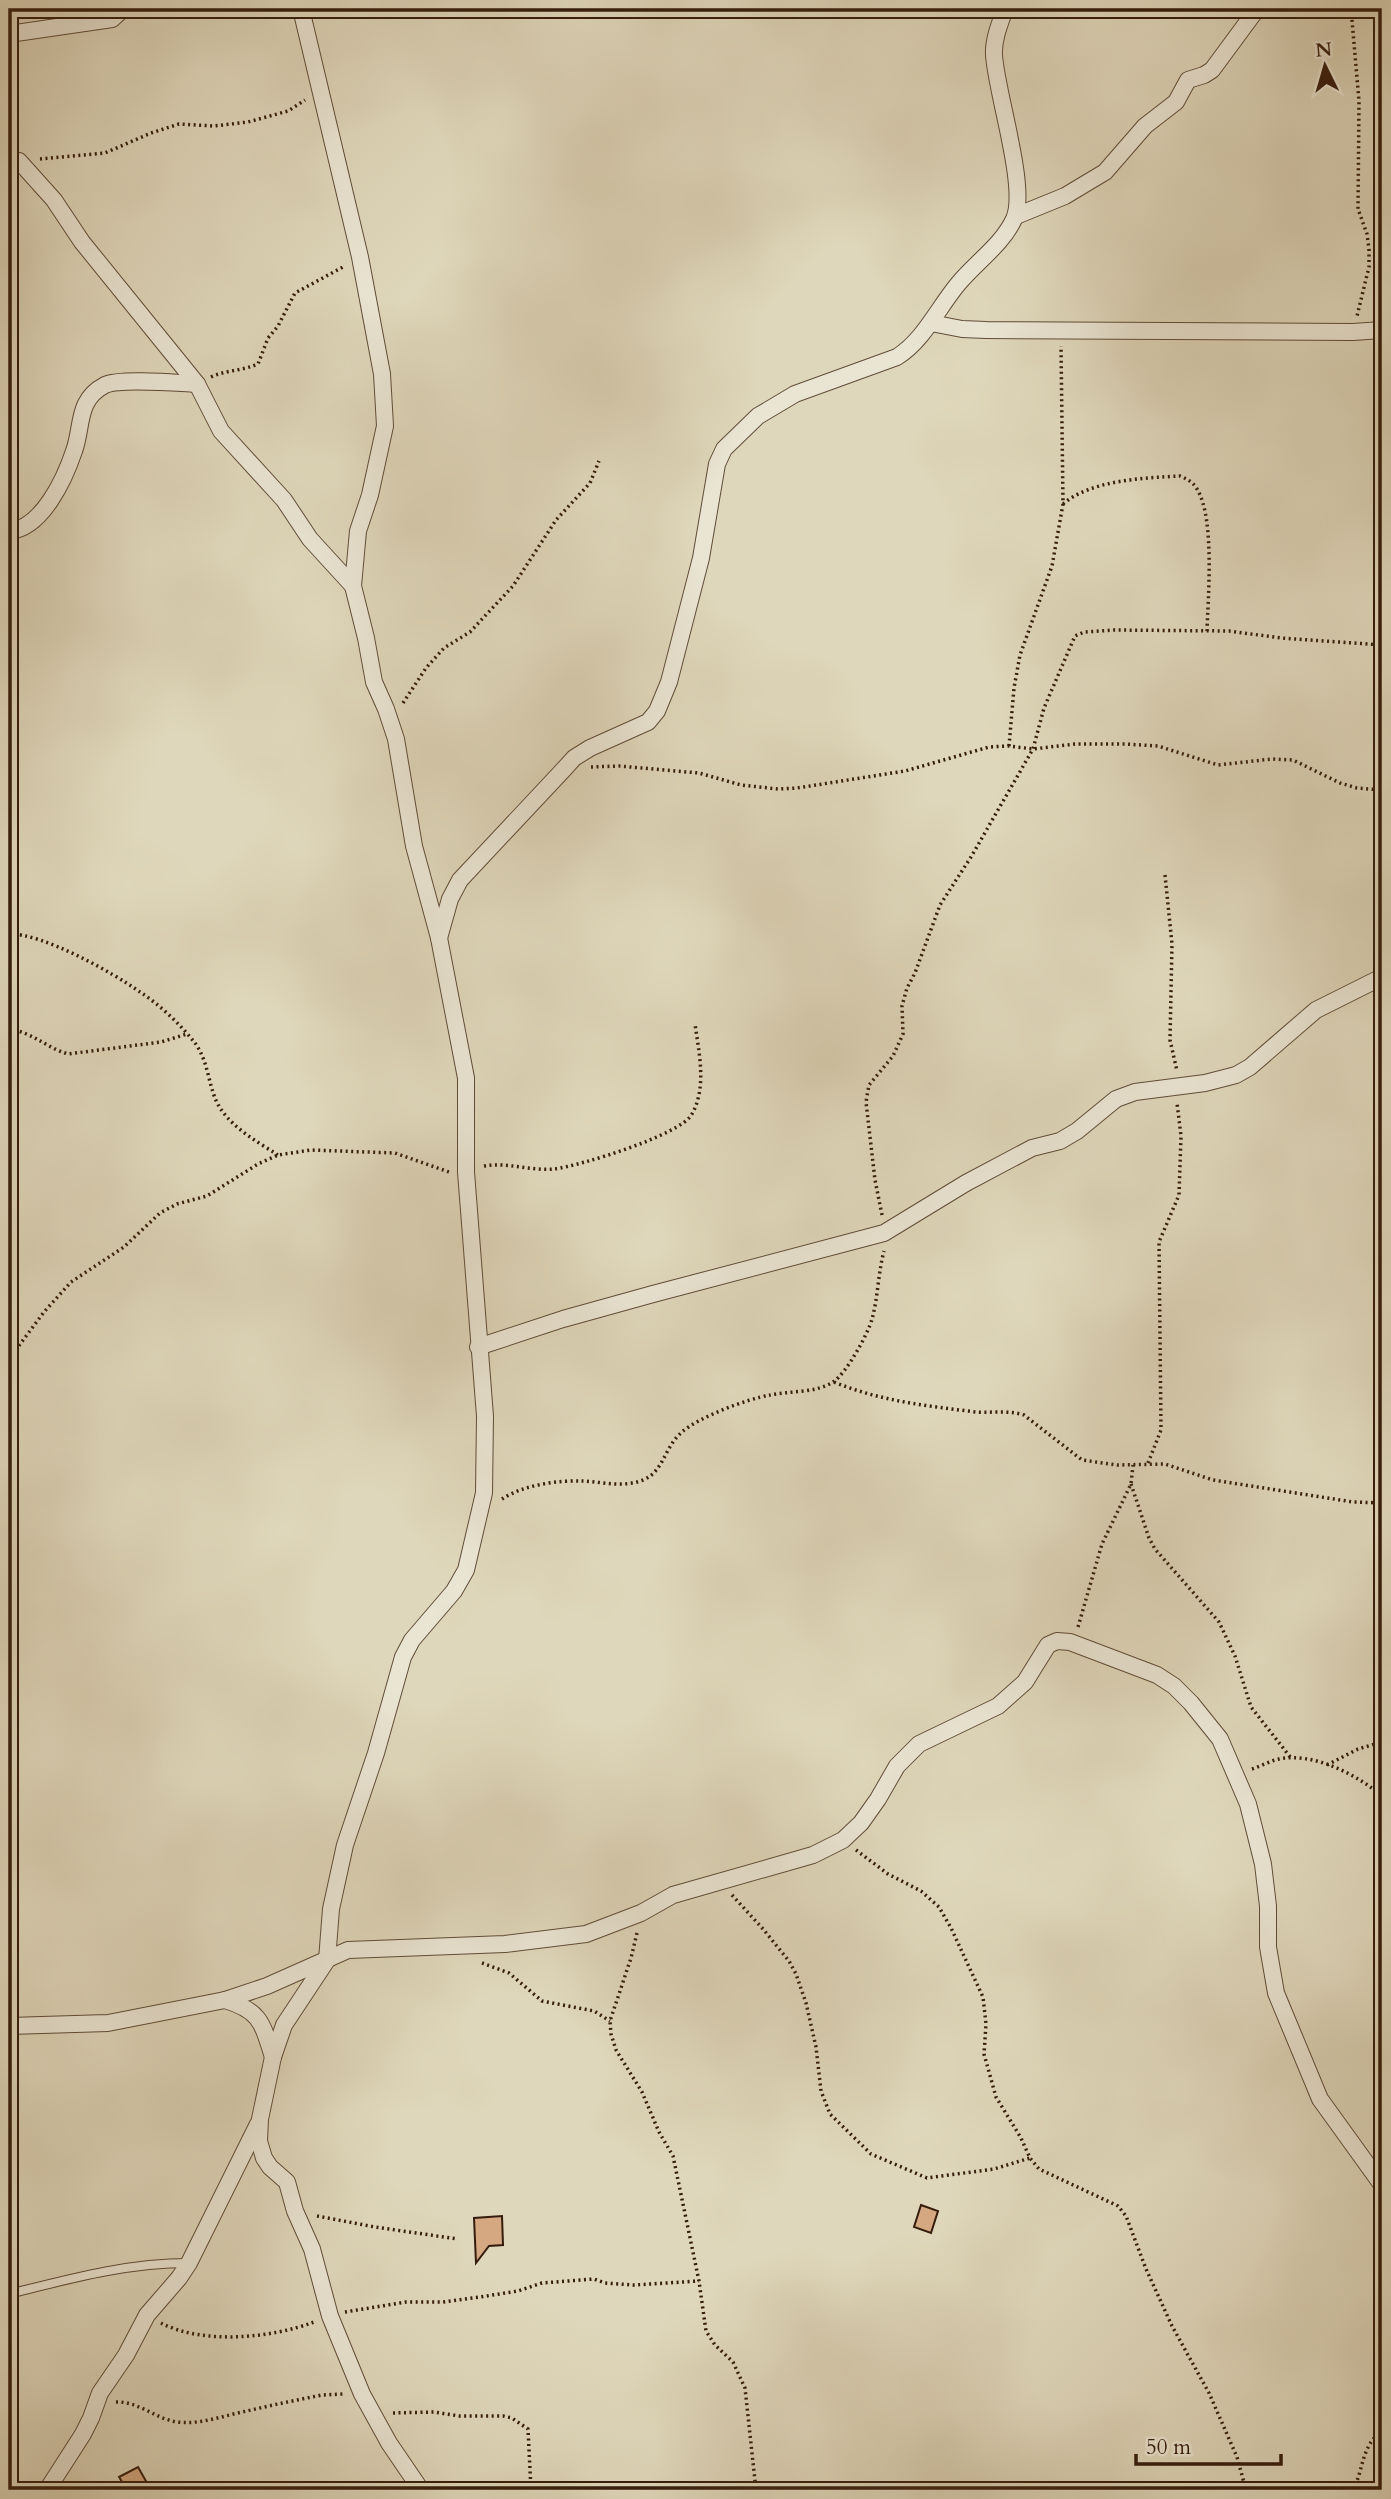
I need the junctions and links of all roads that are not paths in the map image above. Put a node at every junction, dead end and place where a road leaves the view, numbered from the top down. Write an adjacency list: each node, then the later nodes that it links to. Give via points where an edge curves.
1 (123, 9): 5 (street, via 112,19)
2 (301, 9): 12 (street, via 360,257 382,374 385,426 358,531)
3 (1005, 9): 7 (street, via 994,58 1017,192)
4 (1257, 9): 7 (street, via 1212,70 1188,80 1176,102 1145,126 1104,172 1065,196)
5 (9, 34)
6 (19, 161): 10 (street)
7 (1016, 216): 8 (street)
8 (930, 323): 9 (street, via 962,329); 13 (street, via 909,350 795,394 758,416 724,449 669,682 656,711 648,722 590,748 565,768 460,880)
9 (1382, 330)
10 (197, 383): 11 (street, via 107,384 91,397 79,418 75,449 53,496 39,516); 12 (street, via 221,431 284,500 310,539)
11 (9, 531)
12 (352, 586): 13 (street, via 374,682 396,739 414,846)
13 (439, 938): 15 (street, via 466,1078 466,1172)
14 (1382, 977): 15 (street, via 1316,1010 1236,1075 1135,1092 1116,1100 1060,1141 1032,1148 966,1182 884,1233 640,1297)
15 (478, 1347): 16 (street, via 485,1416 485,1493 477,1528 466,1570 403,1657 345,1845 331,1909)
16 (327, 1960): 17 (street); 19 (street, via 285,2025); 21 (street, via 354,1950 535,1942 586,1934 673,1895 813,1855 843,1840 861,1823 897,1766 919,1744 998,1706 1025,1682 1048,1645 1070,1642 1157,1675 1191,1703 1220,1739 1248,1804 1263,1864 1276,1993 1320,2099)
17 (225, 2000): 18 (street, via 108,2023); 19 (street, via 246,2006 254,2014)
18 (9, 2026)
19 (273, 2057): 20 (street)
20 (260, 2119): 22 (street); 25 (street, via 260,2149 270,2167 287,2182 330,2316 362,2393)
21 (1382, 2185)
22 (189, 2263): 23 (lane, via 109,2269); 24 (street, via 147,2315)
23 (9, 2294)
24 (47, 2490)
25 (421, 2490)

